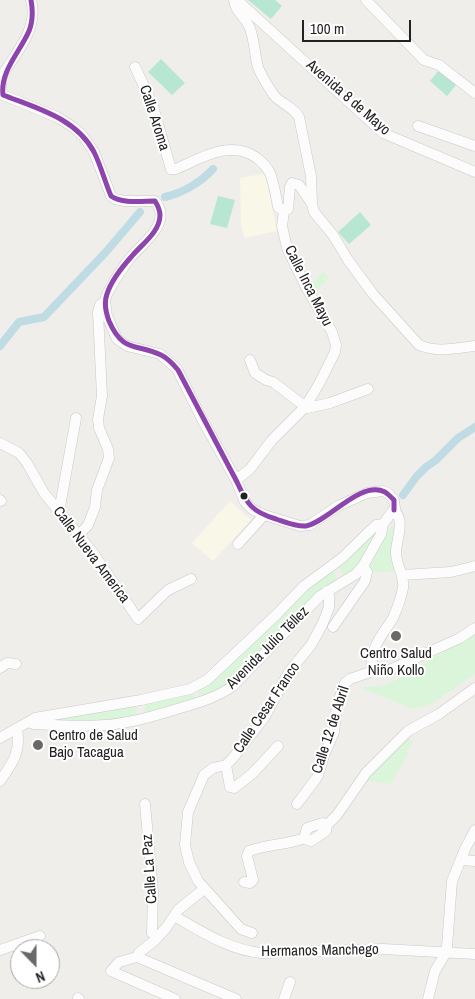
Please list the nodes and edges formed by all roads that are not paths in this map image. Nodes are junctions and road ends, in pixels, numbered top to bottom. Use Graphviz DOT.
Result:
graph roads {
  1 [pos="31,0"];
  2 [pos="235,0"];
  3 [pos="366,0"];
  4 [pos="135,67"];
  5 [pos="475,93"];
  6 [pos="418,126"];
  7 [pos="475,146"];
  8 [pos="475,172"];
  9 [pos="312,204"];
  10 [pos="284,211"];
  11 [pos="105,301"];
  12 [pos="475,346"];
  13 [pos="250,360"];
  14 [pos="368,389"];
  15 [pos="305,407"];
  16 [pos="76,418"];
  17 [pos="0,444"];
  18 [pos="236,480"];
  19 [pos="394,510"];
  20 [pos="59,512"];
  21 [pos="264,515"];
  22 [pos="383,524"];
  23 [pos="78,536"];
  24 [pos="238,544"];
  25 [pos="334,564"];
  26 [pos="363,566"];
  27 [pos="475,566"];
  28 [pos="402,575"];
  29 [pos="192,579"];
  30 [pos="341,582"];
  31 [pos="327,591"];
  32 [pos="333,627"];
  33 [pos="475,628"];
  34 [pos="16,664"];
  35 [pos="0,668"];
  36 [pos="376,670"];
  37 [pos="194,688"];
  38 [pos="475,688"];
  39 [pos="141,700"];
  40 [pos="199,703"];
  41 [pos="142,719"];
  42 [pos="28,722"];
  43 [pos="17,728"];
  44 [pos="0,738"];
  45 [pos="278,746"];
  46 [pos="226,765"];
  47 [pos="0,781"];
  48 [pos="146,804"];
  49 [pos="297,804"];
  50 [pos="475,830"];
  51 [pos="461,860"];
  52 [pos="475,861"];
  53 [pos="244,882"];
  54 [pos="204,890"];
  55 [pos="174,916"];
  56 [pos="252,933"];
  57 [pos="156,935"];
  58 [pos="40,936"];
  59 [pos="0,950"];
  60 [pos="446,954"];
  61 [pos="475,954"];
  62 [pos="137,957"];
  63 [pos="290,982"];
  64 [pos="176,999"];
  65 [pos="236,999"];
  66 [pos="284,999"];
  67 [pos="428,999"];
  1 -- 11 [label="street"];
  2 -- 8 [label="street, Avenida 8 de Mayo"];
  2 -- 9 [label="street"];
  3 -- 5 [label="street"];
  4 -- 10 [label="street, Calle Aroma"];
  6 -- 7 [label="street"];
  9 -- 10 [label="street, Calle Inca Mayu"];
  9 -- 12 [label="street"];
  10 -- 15 [label="street, Calle Inca Mayu"];
  11 -- 18 [label="street"];
  11 -- 23 [label="street"];
  13 -- 15 [label="street"];
  14 -- 15 [label="street"];
  15 -- 18 [label="street"];
  16 -- 20 [label="street"];
  17 -- 20 [label="street, Calle Nueva America"];
  18 -- 21 [label="street"];
  19 -- 21 [label="street"];
  19 -- 22 [label="street, Avenida Julio Téllez"];
  19 -- 28 [label="street"];
  20 -- 23 [label="street, Calle Nueva America"];
  21 -- 24 [label="street"];
  22 -- 25 [label="street, Avenida Julio Téllez"];
  22 -- 26 [label="street, Avenida Julio Téllez"];
  23 -- 29 [label="street, Calle Nueva America"];
  25 -- 30 [label="street"];
  25 -- 37 [label="street, Avenida Julio Téllez"];
  26 -- 30 [label="street, Avenida Julio Téllez"];
  26 -- 32 [label="street"];
  27 -- 28 [label="street"];
  28 -- 36 [label="street"];
  30 -- 31 [label="street, Avenida Julio Téllez"];
  31 -- 40 [label="street, Avenida Julio Téllez"];
  31 -- 46 [label="street, Calle Cesar Franco"];
  33 -- 36 [label="street"];
  34 -- 35 [label="street"];
  36 -- 49 [label="street, Calle 12 de Abril"];
  37 -- 39 [label="street, Avenida Julio Téllez"];
  37 -- 40 [label="street"];
  38 -- 53 [label="street"];
  39 -- 41 [label="street"];
  39 -- 42 [label="street, Avenida Julio Téllez"];
  40 -- 41 [label="street, Avenida Julio Téllez"];
  41 -- 42 [label="street, Avenida Julio Téllez"];
  42 -- 43 [label="street, Avenida Julio Téllez"];
  43 -- 44 [label="street, Avenida Julio Téllez"];
  43 -- 47 [label="street"];
  45 -- 46 [label="street"];
  46 -- 54 [label="street, Calle Cesar Franco"];
  48 -- 57 [label="street, Calle La Paz"];
  50 -- 51 [label="street"];
  51 -- 52 [label="street"];
  51 -- 60 [label="street"];
  54 -- 55 [label="street"];
  54 -- 56 [label="street, Calle Cesar Franco"];
  55 -- 57 [label="street"];
  55 -- 60 [label="street, Hermanos Manchego"];
  57 -- 62 [label="street"];
  58 -- 59 [label="street"];
  60 -- 61 [label="street, Hermanos Manchego"];
  60 -- 67 [label="street"];
  62 -- 64 [label="street"];
  62 -- 65 [label="street"];
  63 -- 66 [label="street"];
}
